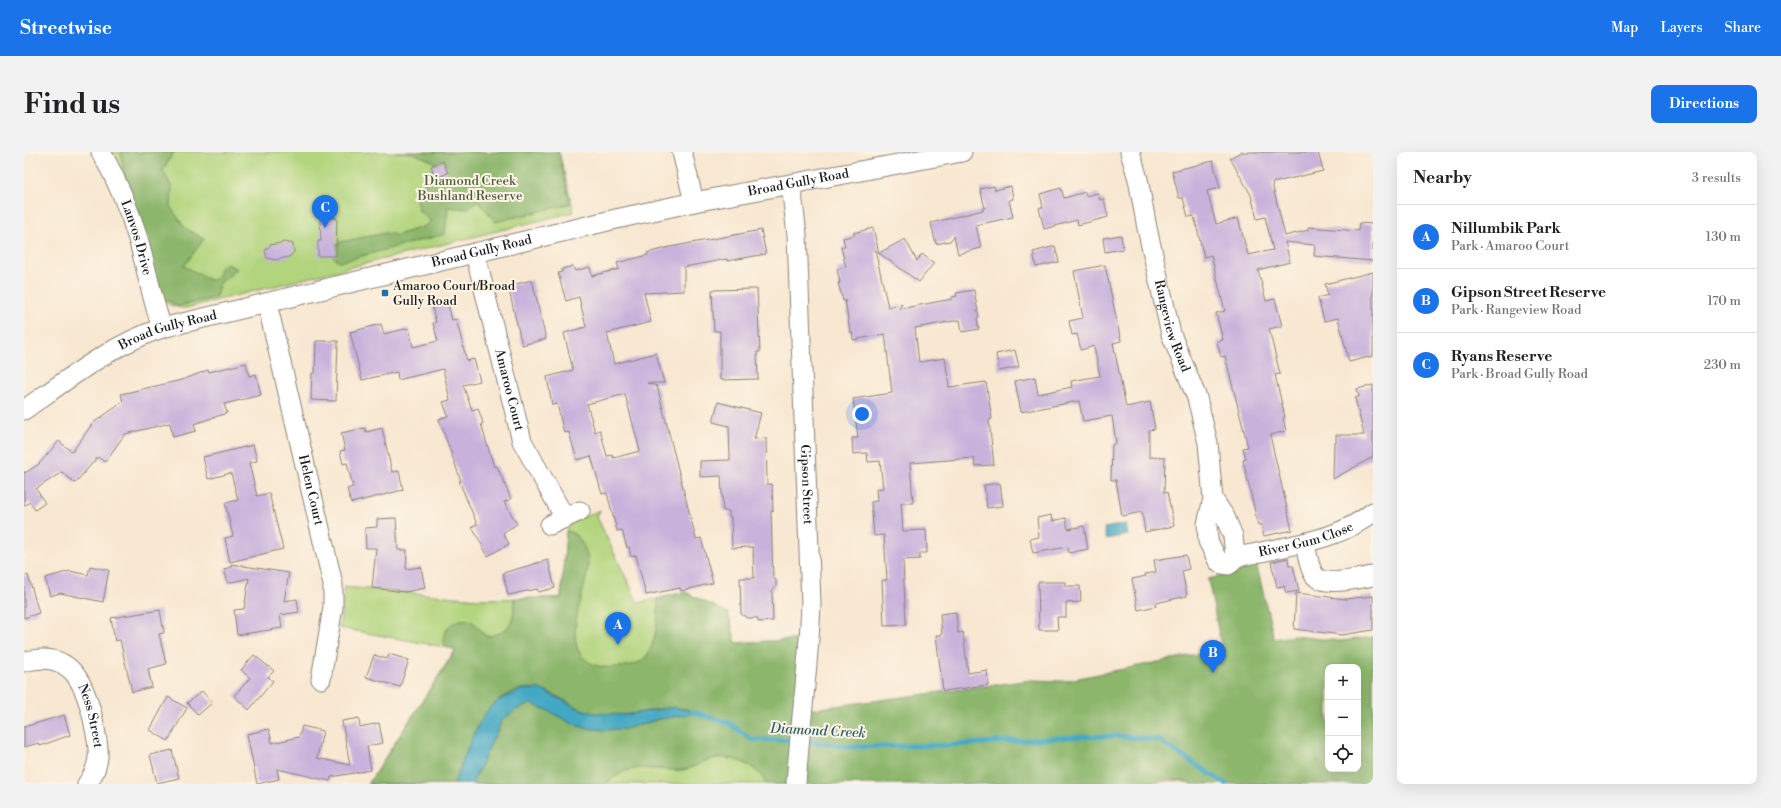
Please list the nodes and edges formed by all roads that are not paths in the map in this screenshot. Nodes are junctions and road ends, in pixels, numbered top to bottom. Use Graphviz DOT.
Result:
graph roads {
  1 [pos="101,152"];
  2 [pos="682,152"];
  3 [pos="962,152"];
  4 [pos="1130,152"];
  5 [pos="791,184"];
  6 [pos="694,202"];
  7 [pos="475,252"];
  8 [pos="267,303"];
  9 [pos="162,328"];
  10 [pos="24,410"];
  11 [pos="1213,499"];
  12 [pos="1373,512"];
  13 [pos="565,518"];
  14 [pos="1305,543"];
  15 [pos="1235,557"];
  16 [pos="1373,576"];
  17 [pos="24,662"];
  18 [pos="321,679"];
  19 [pos="796,777"];
  20 [pos="87,784"];
  1 -- 9 [label="street, Lanvos Drive"];
  2 -- 6 [label="street"];
  3 -- 5 [label="street, Broad Gully Road"];
  4 -- 11 [label="street, Rangeview Road"];
  5 -- 6 [label="street, Broad Gully Road"];
  5 -- 19 [label="street, Gipson Street"];
  6 -- 7 [label="street, Broad Gully Road"];
  7 -- 8 [label="street, Broad Gully Road"];
  7 -- 13 [label="street, Amaroo Court"];
  8 -- 9 [label="street, Broad Gully Road"];
  8 -- 18 [label="street, Helen Court"];
  9 -- 10 [label="street, Broad Gully Road"];
  11 -- 15 [label="street, Rangeview Road"];
  11 -- 15 [label="street, Rangeview Road"];
  12 -- 14 [label="street, River Gum Close"];
  14 -- 15 [label="street, River Gum Close"];
  14 -- 16 [label="street"];
  17 -- 20 [label="street, Ness Street"];
}
